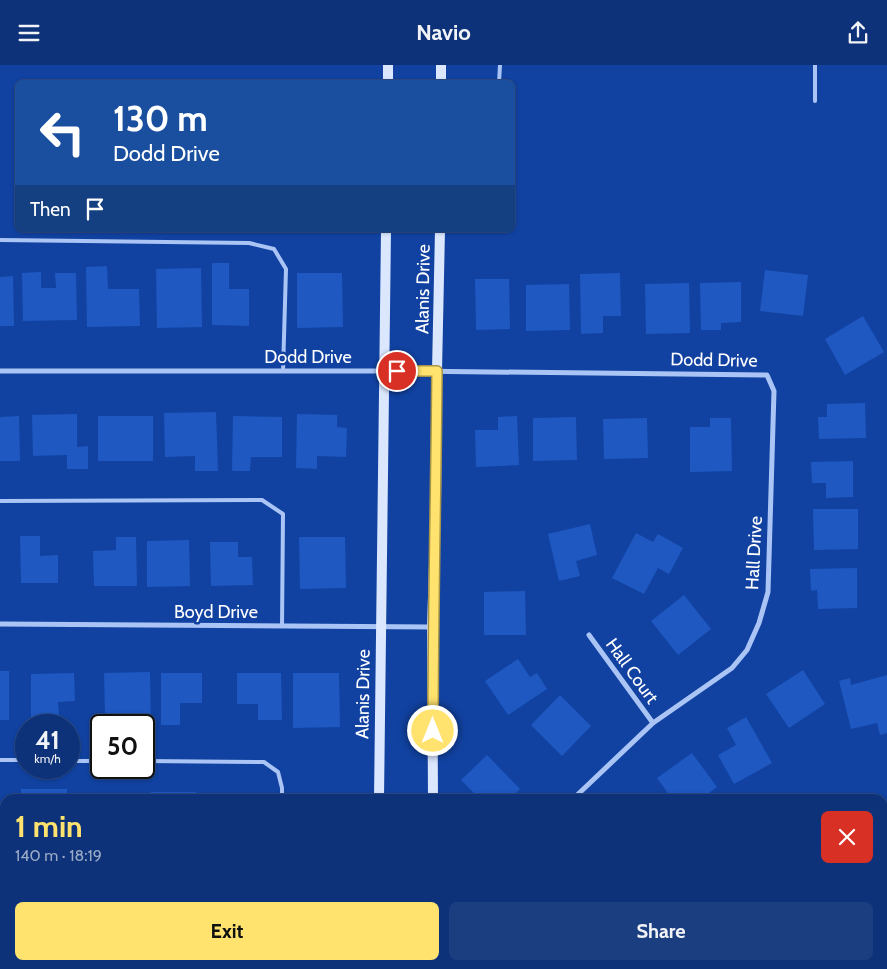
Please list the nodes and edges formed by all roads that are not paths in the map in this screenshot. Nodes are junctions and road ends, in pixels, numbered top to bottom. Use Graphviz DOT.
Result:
graph roads {
  1 [pos="388,65"];
  2 [pos="441,65"];
  3 [pos="500,65"];
  4 [pos="815,65"];
  5 [pos="388,80"];
  6 [pos="441,80"];
  7 [pos="499,80"];
  8 [pos="815,101"];
  9 [pos="386,232"];
  10 [pos="440,232"];
  11 [pos="0,240"];
  12 [pos="0,371"];
  13 [pos="283,371"];
  14 [pos="386,371"];
  15 [pos="437,371"];
  16 [pos="767,375"];
  17 [pos="0,501"];
  18 [pos="0,624"];
  19 [pos="282,626"];
  20 [pos="381,627"];
  21 [pos="432,627"];
  22 [pos="589,635"];
  23 [pos="653,723"];
  24 [pos="0,760"];
  25 [pos="15,760"];
  26 [pos="155,761"];
  27 [pos="282,794"];
  28 [pos="380,794"];
  29 [pos="433,794"];
  30 [pos="578,794"];
  1 -- 5 [label="main road"];
  2 -- 6 [label="main road"];
  3 -- 7 [label="lane"];
  4 -- 8 [label="lane"];
  9 -- 14 [label="main road, Alanis Drive"];
  10 -- 15 [label="main road, Alanis Drive"];
  11 -- 13 [label="lane"];
  12 -- 13 [label="street, Dodd Drive"];
  13 -- 14 [label="street, Dodd Drive"];
  14 -- 15 [label="street, Dodd Drive"];
  14 -- 20 [label="main road, Alanis Drive"];
  15 -- 16 [label="street, Dodd Drive"];
  15 -- 21 [label="main road, Alanis Drive"];
  16 -- 23 [label="street, Hall Drive"];
  17 -- 19 [label="lane"];
  18 -- 19 [label="street, Boyd Drive"];
  19 -- 20 [label="street, Boyd Drive"];
  20 -- 21 [label="street, Boyd Drive"];
  20 -- 28 [label="main road, Alanis Drive"];
  21 -- 29 [label="main road, Alanis Drive"];
  22 -- 23 [label="street, Hall Court"];
  23 -- 30 [label="street, Hall Drive"];
  24 -- 25 [label="lane"];
  26 -- 27 [label="lane"];
}
